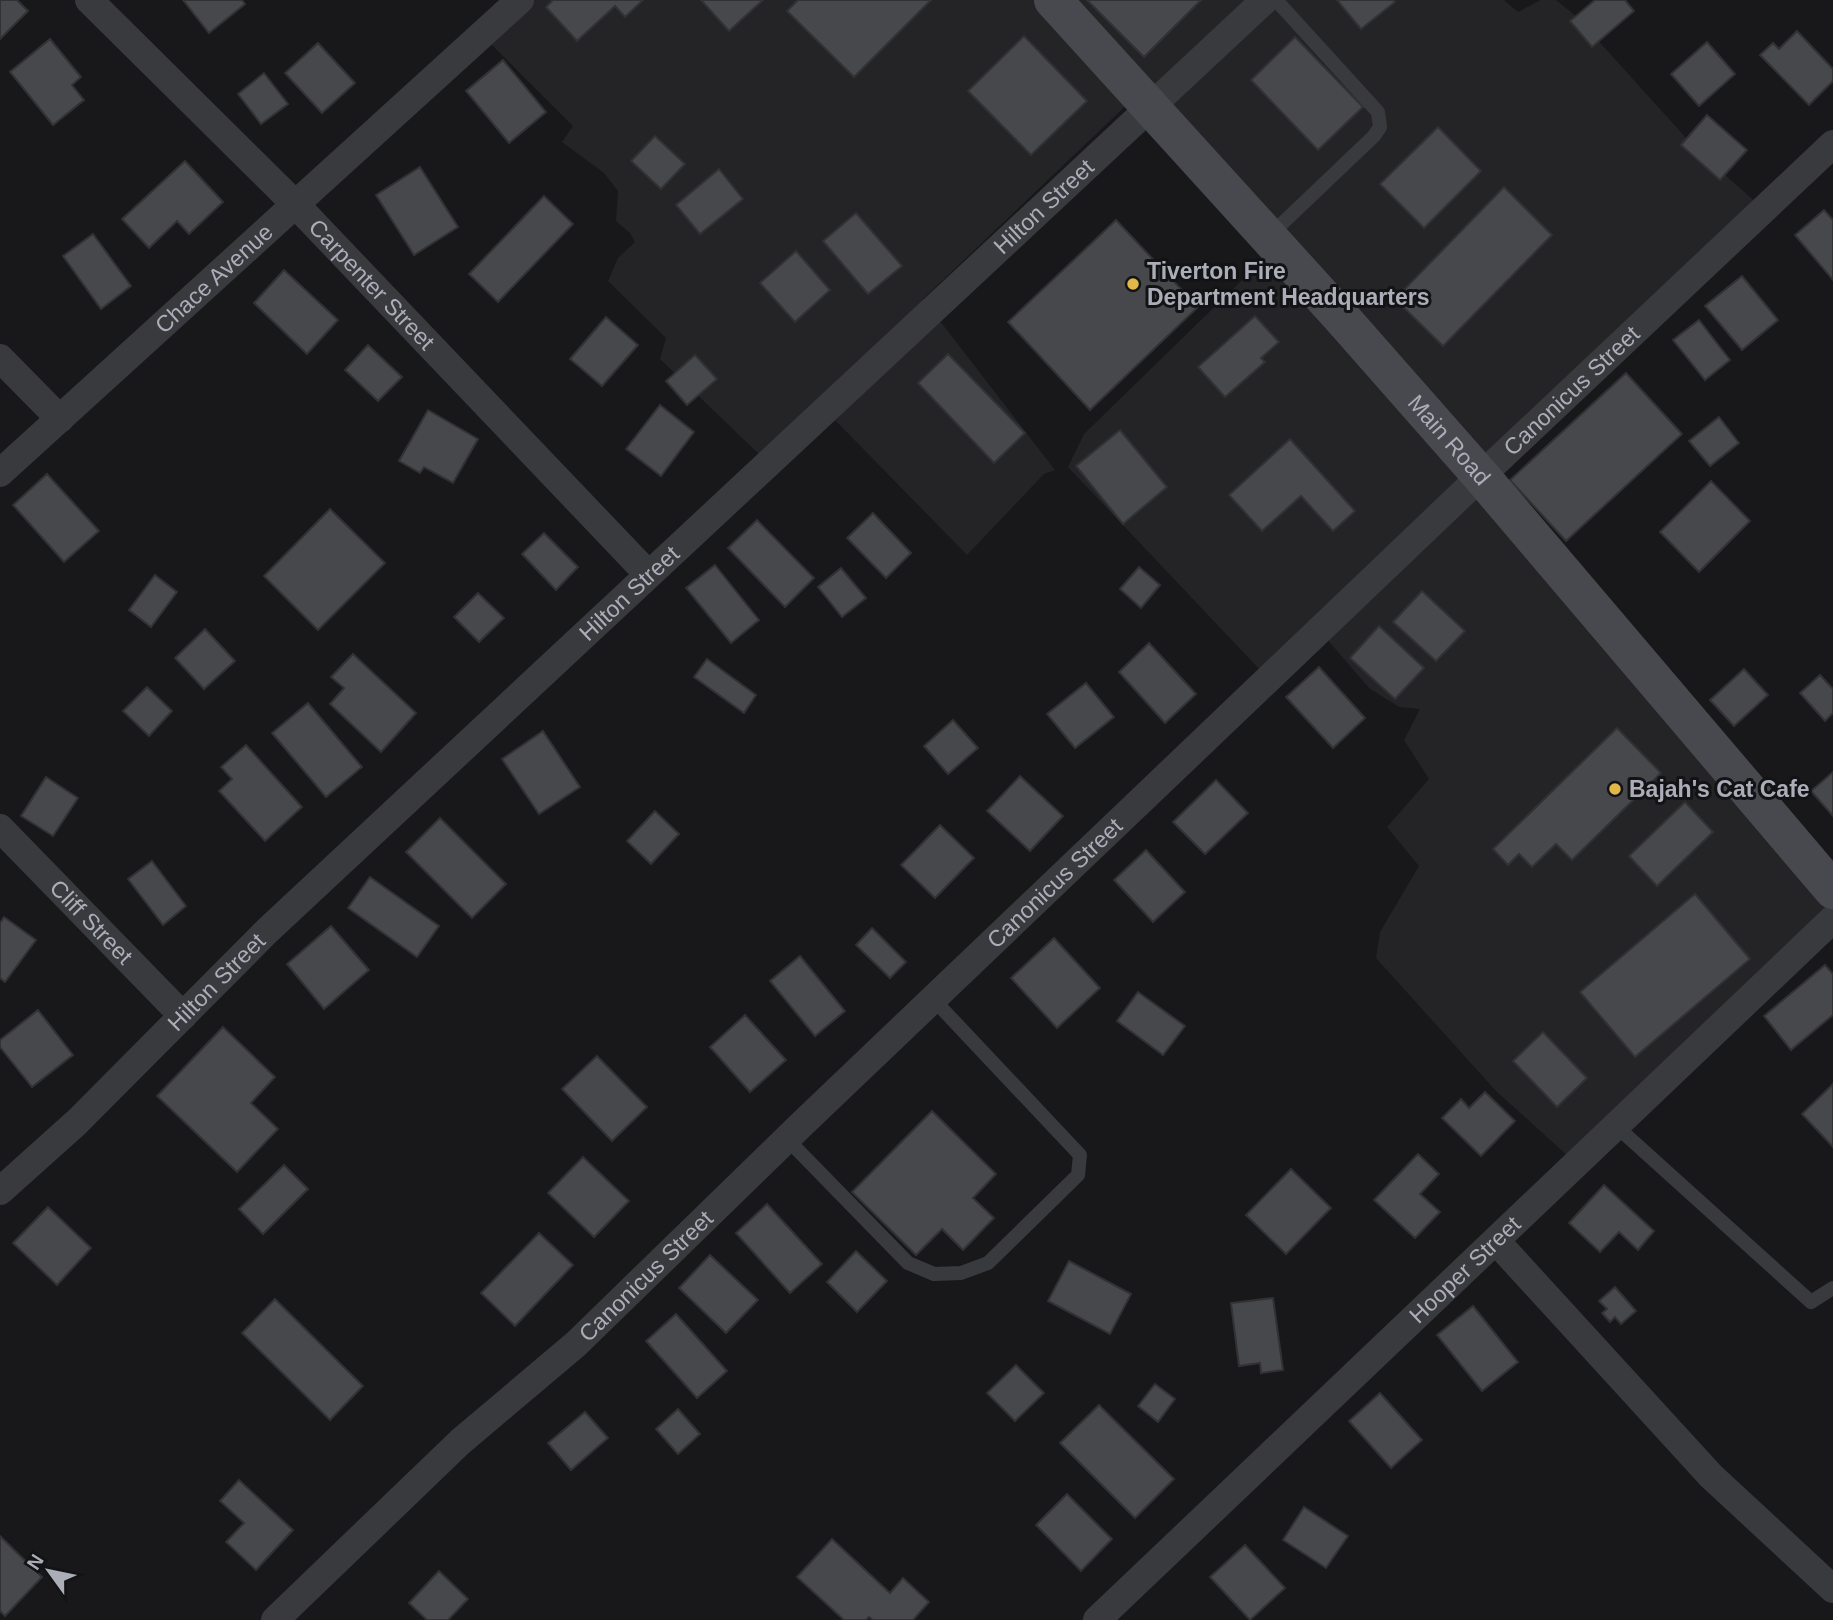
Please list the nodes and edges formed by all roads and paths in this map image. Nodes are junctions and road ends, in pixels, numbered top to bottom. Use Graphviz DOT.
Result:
graph roads {
  1 [pos="89,0"];
  2 [pos="520,0"];
  3 [pos="1053,0"];
  4 [pos="1265,0"];
  5 [pos="1276,0"];
  6 [pos="1152,107"];
  7 [pos="1833,144"];
  8 [pos="296,206"];
  9 [pos="1268,237"];
  10 [pos="0,358"];
  11 [pos="60,419"];
  12 [pos="0,473"];
  13 [pos="1481,476"];
  14 [pos="648,574"];
  15 [pos="0,828"];
  16 [pos="1833,890"];
  17 [pos="1833,919"];
  18 [pos="933,999"];
  19 [pos="183,1016"];
  20 [pos="1616,1126"];
  21 [pos="788,1139"];
  22 [pos="0,1191"];
  23 [pos="1496,1241"];
  24 [pos="1833,1287"];
  25 [pos="1833,1589"];
  26 [pos="275,1620"];
  27 [pos="1097,1620"];
  1 -- 8 [label="street, Carpenter Street"];
  2 -- 8 [label="street, Chace Avenue"];
  3 -- 6 [label="main road, Main Road"];
  4 -- 6 [label="street, Hilton Street"];
  5 -- 9 [label="lane"];
  6 -- 9 [label="main road, Main Road"];
  6 -- 14 [label="street, Hilton Street"];
  7 -- 13 [label="street, Canonicus Street"];
  8 -- 11 [label="street, Chace Avenue"];
  8 -- 14 [label="street, Carpenter Street"];
  9 -- 13 [label="main road, Main Road"];
  10 -- 11 [label="street"];
  11 -- 12 [label="street, Chace Avenue"];
  13 -- 16 [label="main road, Main Road"];
  13 -- 18 [label="street, Canonicus Street"];
  14 -- 19 [label="street, Hilton Street"];
  15 -- 19 [label="street, Cliff Street"];
  17 -- 20 [label="street, Hooper Street"];
  18 -- 21 [label="street, Canonicus Street"];
  18 -- 21 [label="lane"];
  19 -- 22 [label="street, Hilton Street"];
  20 -- 23 [label="street, Hooper Street"];
  20 -- 24 [label="lane"];
  21 -- 26 [label="street, Canonicus Street"];
  23 -- 25 [label="street"];
  23 -- 27 [label="street, Hooper Street"];
}
